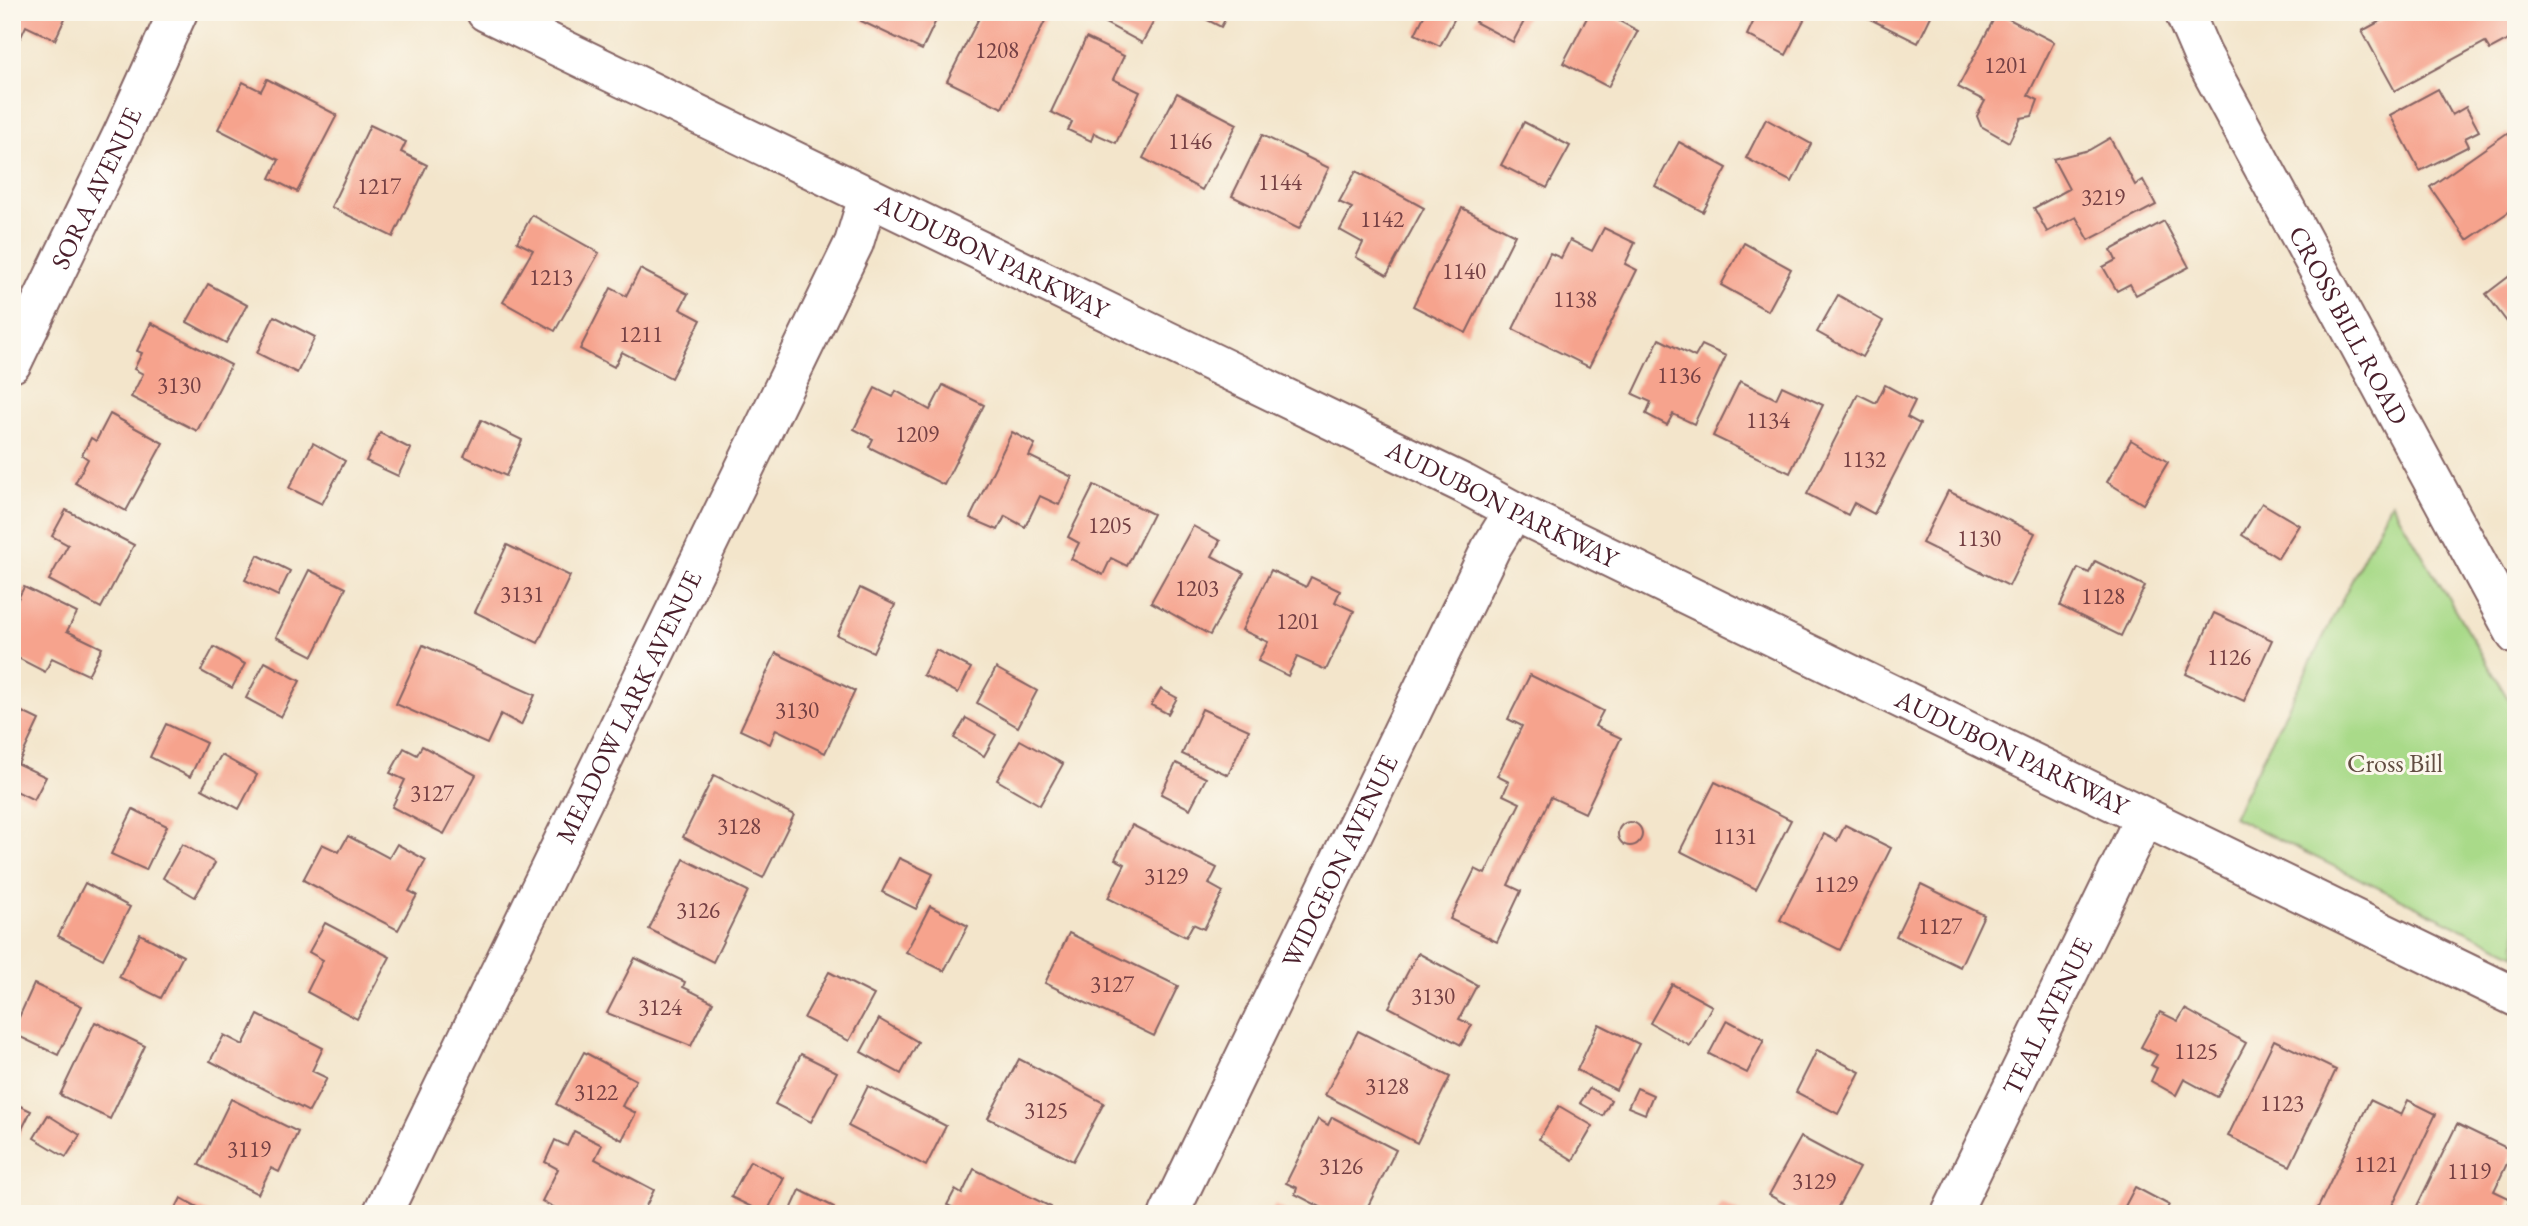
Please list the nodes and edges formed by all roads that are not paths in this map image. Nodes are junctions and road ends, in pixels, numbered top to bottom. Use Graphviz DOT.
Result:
graph roads {
  1 [pos="178,12"];
  2 [pos="486,12"];
  3 [pos="2184,12"];
  4 [pos="868,197"];
  5 [pos="12,363"];
  6 [pos="1514,511"];
  7 [pos="2516,635"];
  8 [pos="2144,818"];
  9 [pos="2516,997"];
  10 [pos="382,1214"];
  11 [pos="1168,1214"];
  12 [pos="1951,1214"];
  1 -- 5 [label="street, SORA AVENUE"];
  2 -- 4 [label="street, AUDUBON PARKWAY"];
  3 -- 7 [label="street, CROSS BILL ROAD"];
  4 -- 6 [label="street, AUDUBON PARKWAY"];
  4 -- 10 [label="street, MEADOW LARK AVENUE"];
  6 -- 8 [label="street, AUDUBON PARKWAY"];
  6 -- 11 [label="street, WIDGEON AVENUE"];
  8 -- 9 [label="street, AUDUBON PARKWAY"];
  8 -- 12 [label="street, TEAL AVENUE"];
}
